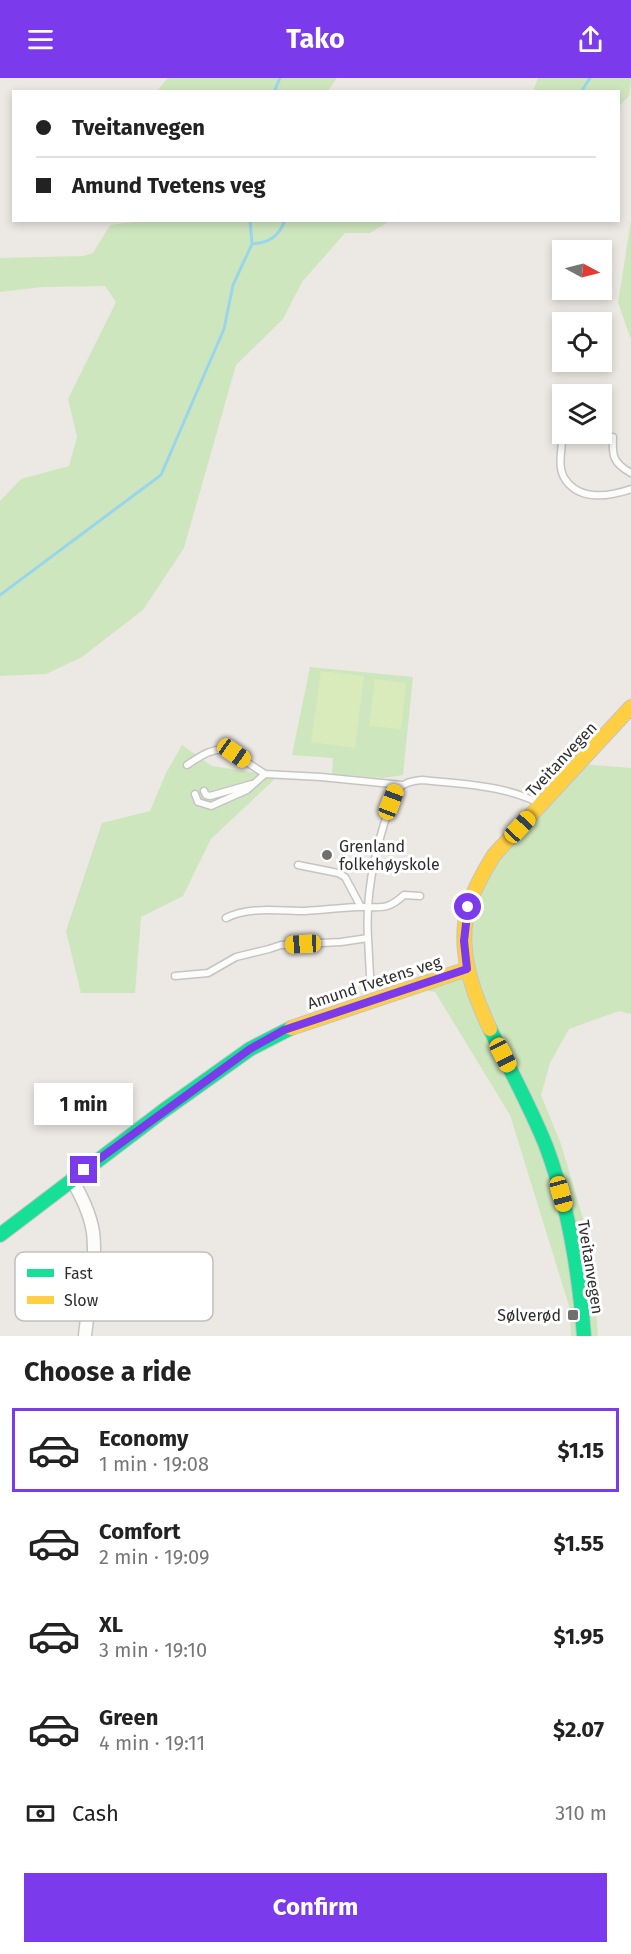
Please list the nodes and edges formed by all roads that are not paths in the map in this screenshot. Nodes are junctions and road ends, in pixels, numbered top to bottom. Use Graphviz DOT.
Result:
graph roads {
  1 [pos="614,436"];
  2 [pos="562,444"];
  3 [pos="631,473"];
  4 [pos="631,489"];
  5 [pos="631,707"];
  6 [pos="187,765"];
  7 [pos="265,774"];
  8 [pos="253,784"];
  9 [pos="402,785"];
  10 [pos="204,791"];
  11 [pos="195,794"];
  12 [pos="541,804"];
  13 [pos="298,865"];
  14 [pos="420,896"];
  15 [pos="365,907"];
  16 [pos="226,918"];
  17 [pos="368,938"];
  18 [pos="467,969"];
  19 [pos="176,976"];
  20 [pos="370,976"];
  21 [pos="72,1179"];
  22 [pos="0,1235"];
  23 [pos="93,1252"];
  24 [pos="87,1321"];
  25 [pos="85,1336"];
  26 [pos="584,1336"];
  1 -- 3 [label="lane"];
  2 -- 4 [label="lane"];
  5 -- 12 [label="main road, Tveitanvegen"];
  6 -- 7 [label="lane"];
  7 -- 8 [label="lane"];
  7 -- 9 [label="lane"];
  8 -- 10 [label="lane"];
  8 -- 11 [label="lane"];
  9 -- 12 [label="lane"];
  9 -- 15 [label="lane"];
  12 -- 18 [label="main road, Tveitanvegen"];
  13 -- 15 [label="lane"];
  14 -- 15 [label="lane"];
  15 -- 16 [label="lane"];
  15 -- 17 [label="lane"];
  17 -- 19 [label="lane"];
  17 -- 20 [label="lane"];
  18 -- 21 [label="main road, Amund Tvetens veg"];
  18 -- 26 [label="main road, Tveitanvegen"];
  21 -- 22 [label="main road, Amund Tvetens veg"];
  21 -- 23 [label="street"];
  24 -- 25 [label="street"];
}
